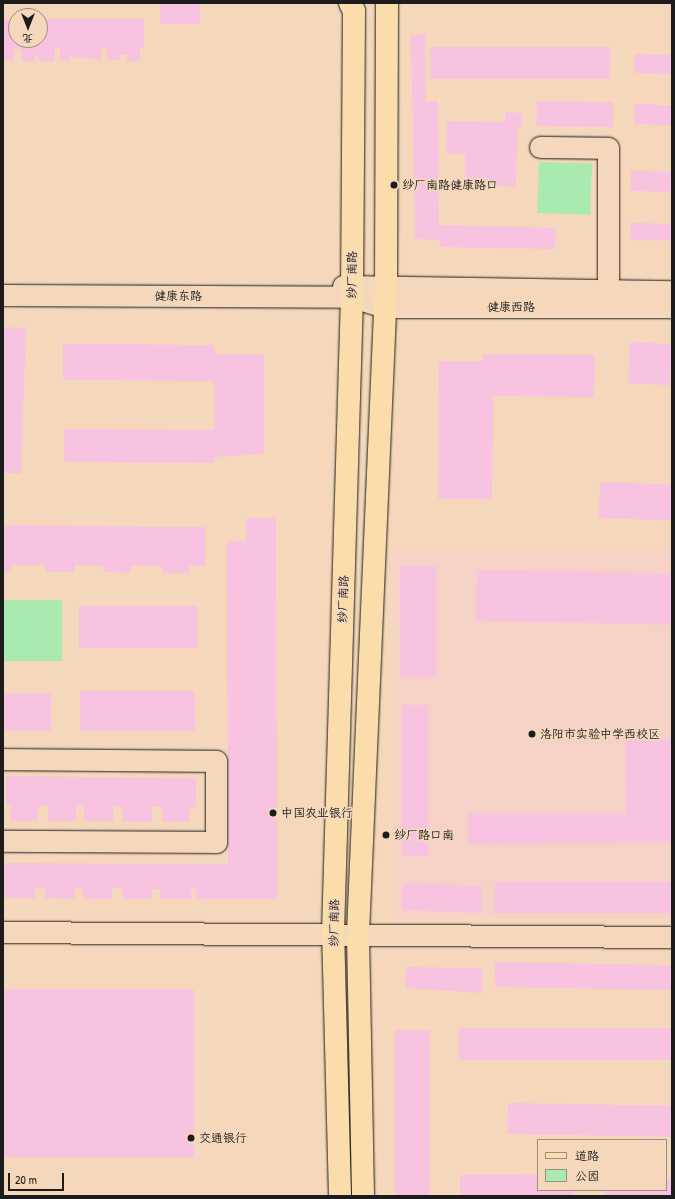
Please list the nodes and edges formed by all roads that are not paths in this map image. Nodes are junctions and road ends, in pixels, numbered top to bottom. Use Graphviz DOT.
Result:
graph roads {
  1 [pos="350,3"];
  2 [pos="387,3"];
  3 [pos="540,146"];
  4 [pos="3,288"];
  5 [pos="352,291"];
  6 [pos="672,291"];
  7 [pos="3,294"];
  8 [pos="385,298"];
  9 [pos="608,298"];
  10 [pos="672,307"];
  11 [pos="3,759"];
  12 [pos="3,841"];
  13 [pos="3,932"];
  14 [pos="333,933"];
  15 [pos="358,933"];
  16 [pos="672,937"];
  17 [pos="340,1196"];
  18 [pos="363,1196"];
  1 -- 5 [label="main road, 纱厂南路"];
  2 -- 8 [label="main road, 纱厂南路"];
  3 -- 9 [label="street"];
  4 -- 5 [label="street, 健康东路"];
  5 -- 7 [label="street, 健康东路"];
  5 -- 8 [label="street, 健康西路"];
  5 -- 14 [label="main road, 纱厂南路"];
  6 -- 9 [label="street, 健康西路"];
  8 -- 9 [label="street, 健康西路"];
  8 -- 15 [label="main road, 纱厂南路"];
  9 -- 10 [label="street, 健康西路"];
  11 -- 12 [label="street"];
  13 -- 14 [label="street"];
  14 -- 15 [label="street"];
  14 -- 17 [label="main road, 纱厂南路"];
  15 -- 16 [label="street"];
  15 -- 18 [label="main road, 纱厂南路"];
}
